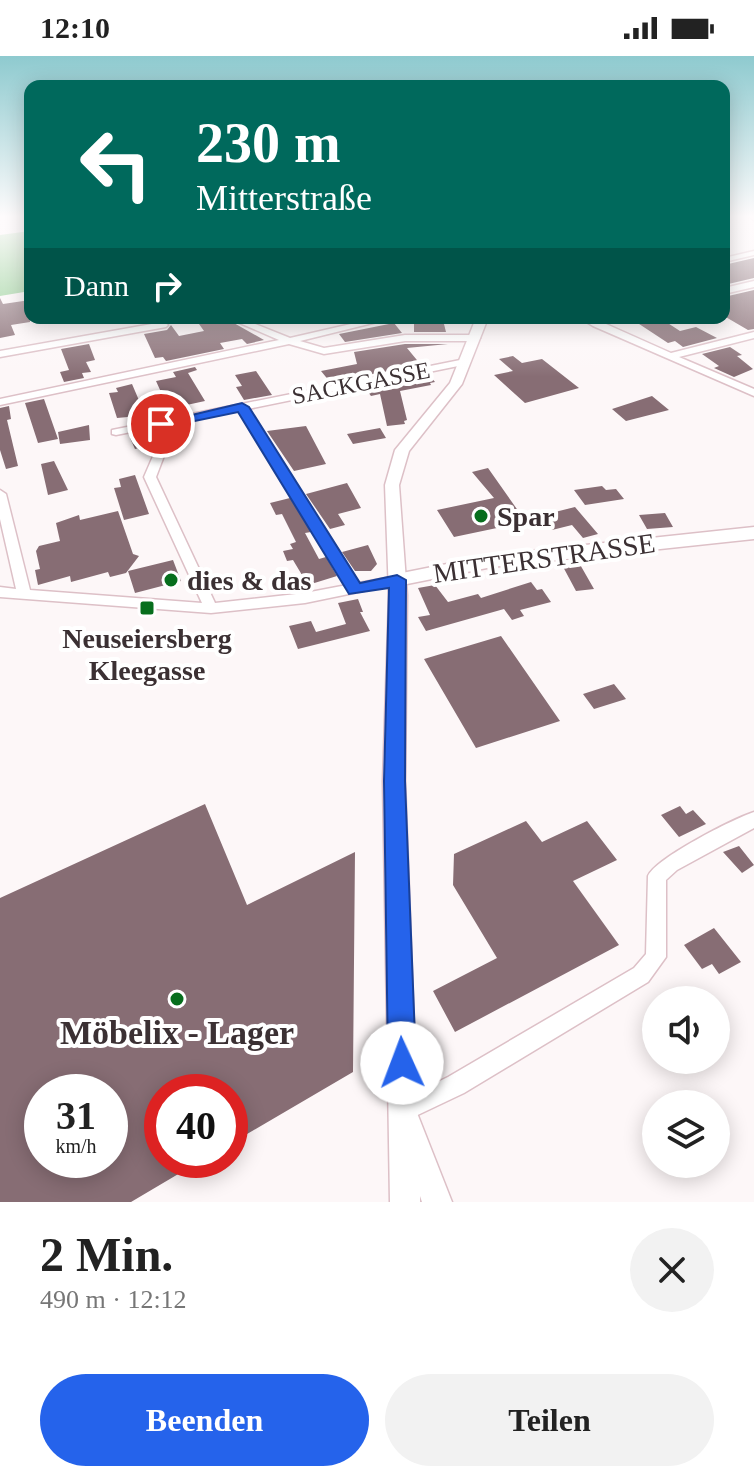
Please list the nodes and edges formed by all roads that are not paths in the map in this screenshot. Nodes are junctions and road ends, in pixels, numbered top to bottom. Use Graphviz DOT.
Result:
graph roads {
  1 [pos="754,284"];
  2 [pos="730,290"];
  3 [pos="247,324"];
  4 [pos="364,324"];
  5 [pos="480,324"];
  6 [pos="596,324"];
  7 [pos="163,325"];
  8 [pos="754,335"];
  9 [pos="475,338"];
  10 [pos="289,341"];
  11 [pos="0,354"];
  12 [pos="670,356"];
  13 [pos="465,362"];
  14 [pos="752,379"];
  15 [pos="735,384"];
  16 [pos="754,393"];
  17 [pos="0,402"];
  18 [pos="242,407"];
  19 [pos="161,424"];
  20 [pos="116,432"];
  21 [pos="0,494"];
  22 [pos="754,533"];
  23 [pos="397,580"];
  24 [pos="356,589"];
  25 [pos="0,592"];
  26 [pos="24,594"];
  27 [pos="211,608"];
  28 [pos="754,819"];
  29 [pos="405,1110"];
  30 [pos="405,1202"];
  31 [pos="437,1202"];
  1 -- 2 [label="street"];
  3 -- 10 [label="street"];
  4 -- 10 [label="street"];
  5 -- 9 [label="street"];
  6 -- 12 [label="street"];
  7 -- 11 [label="street"];
  8 -- 12 [label="street"];
  9 -- 10 [label="street"];
  9 -- 13 [label="street"];
  10 -- 17 [label="street"];
  12 -- 15 [label="street"];
  13 -- 18 [label="street, SACKGASSE"];
  13 -- 23 [label="street"];
  14 -- 15 [label="street"];
  15 -- 16 [label="street"];
  18 -- 19 [label="street, SACKGASSE"];
  18 -- 24 [label="street"];
  19 -- 20 [label="street, SACKGASSE"];
  19 -- 27 [label="street"];
  21 -- 26 [label="street"];
  22 -- 23 [label="main road, MITTERSTRASSE"];
  23 -- 24 [label="street, MITTERSTRASSE"];
  23 -- 29 [label="street"];
  24 -- 27 [label="street, MITTERSTRASSE"];
  25 -- 26 [label="street, MITTERSTRASSE"];
  26 -- 27 [label="street, MITTERSTRASSE"];
  28 -- 29 [label="street"];
  29 -- 30 [label="street"];
  29 -- 31 [label="street"];
}
